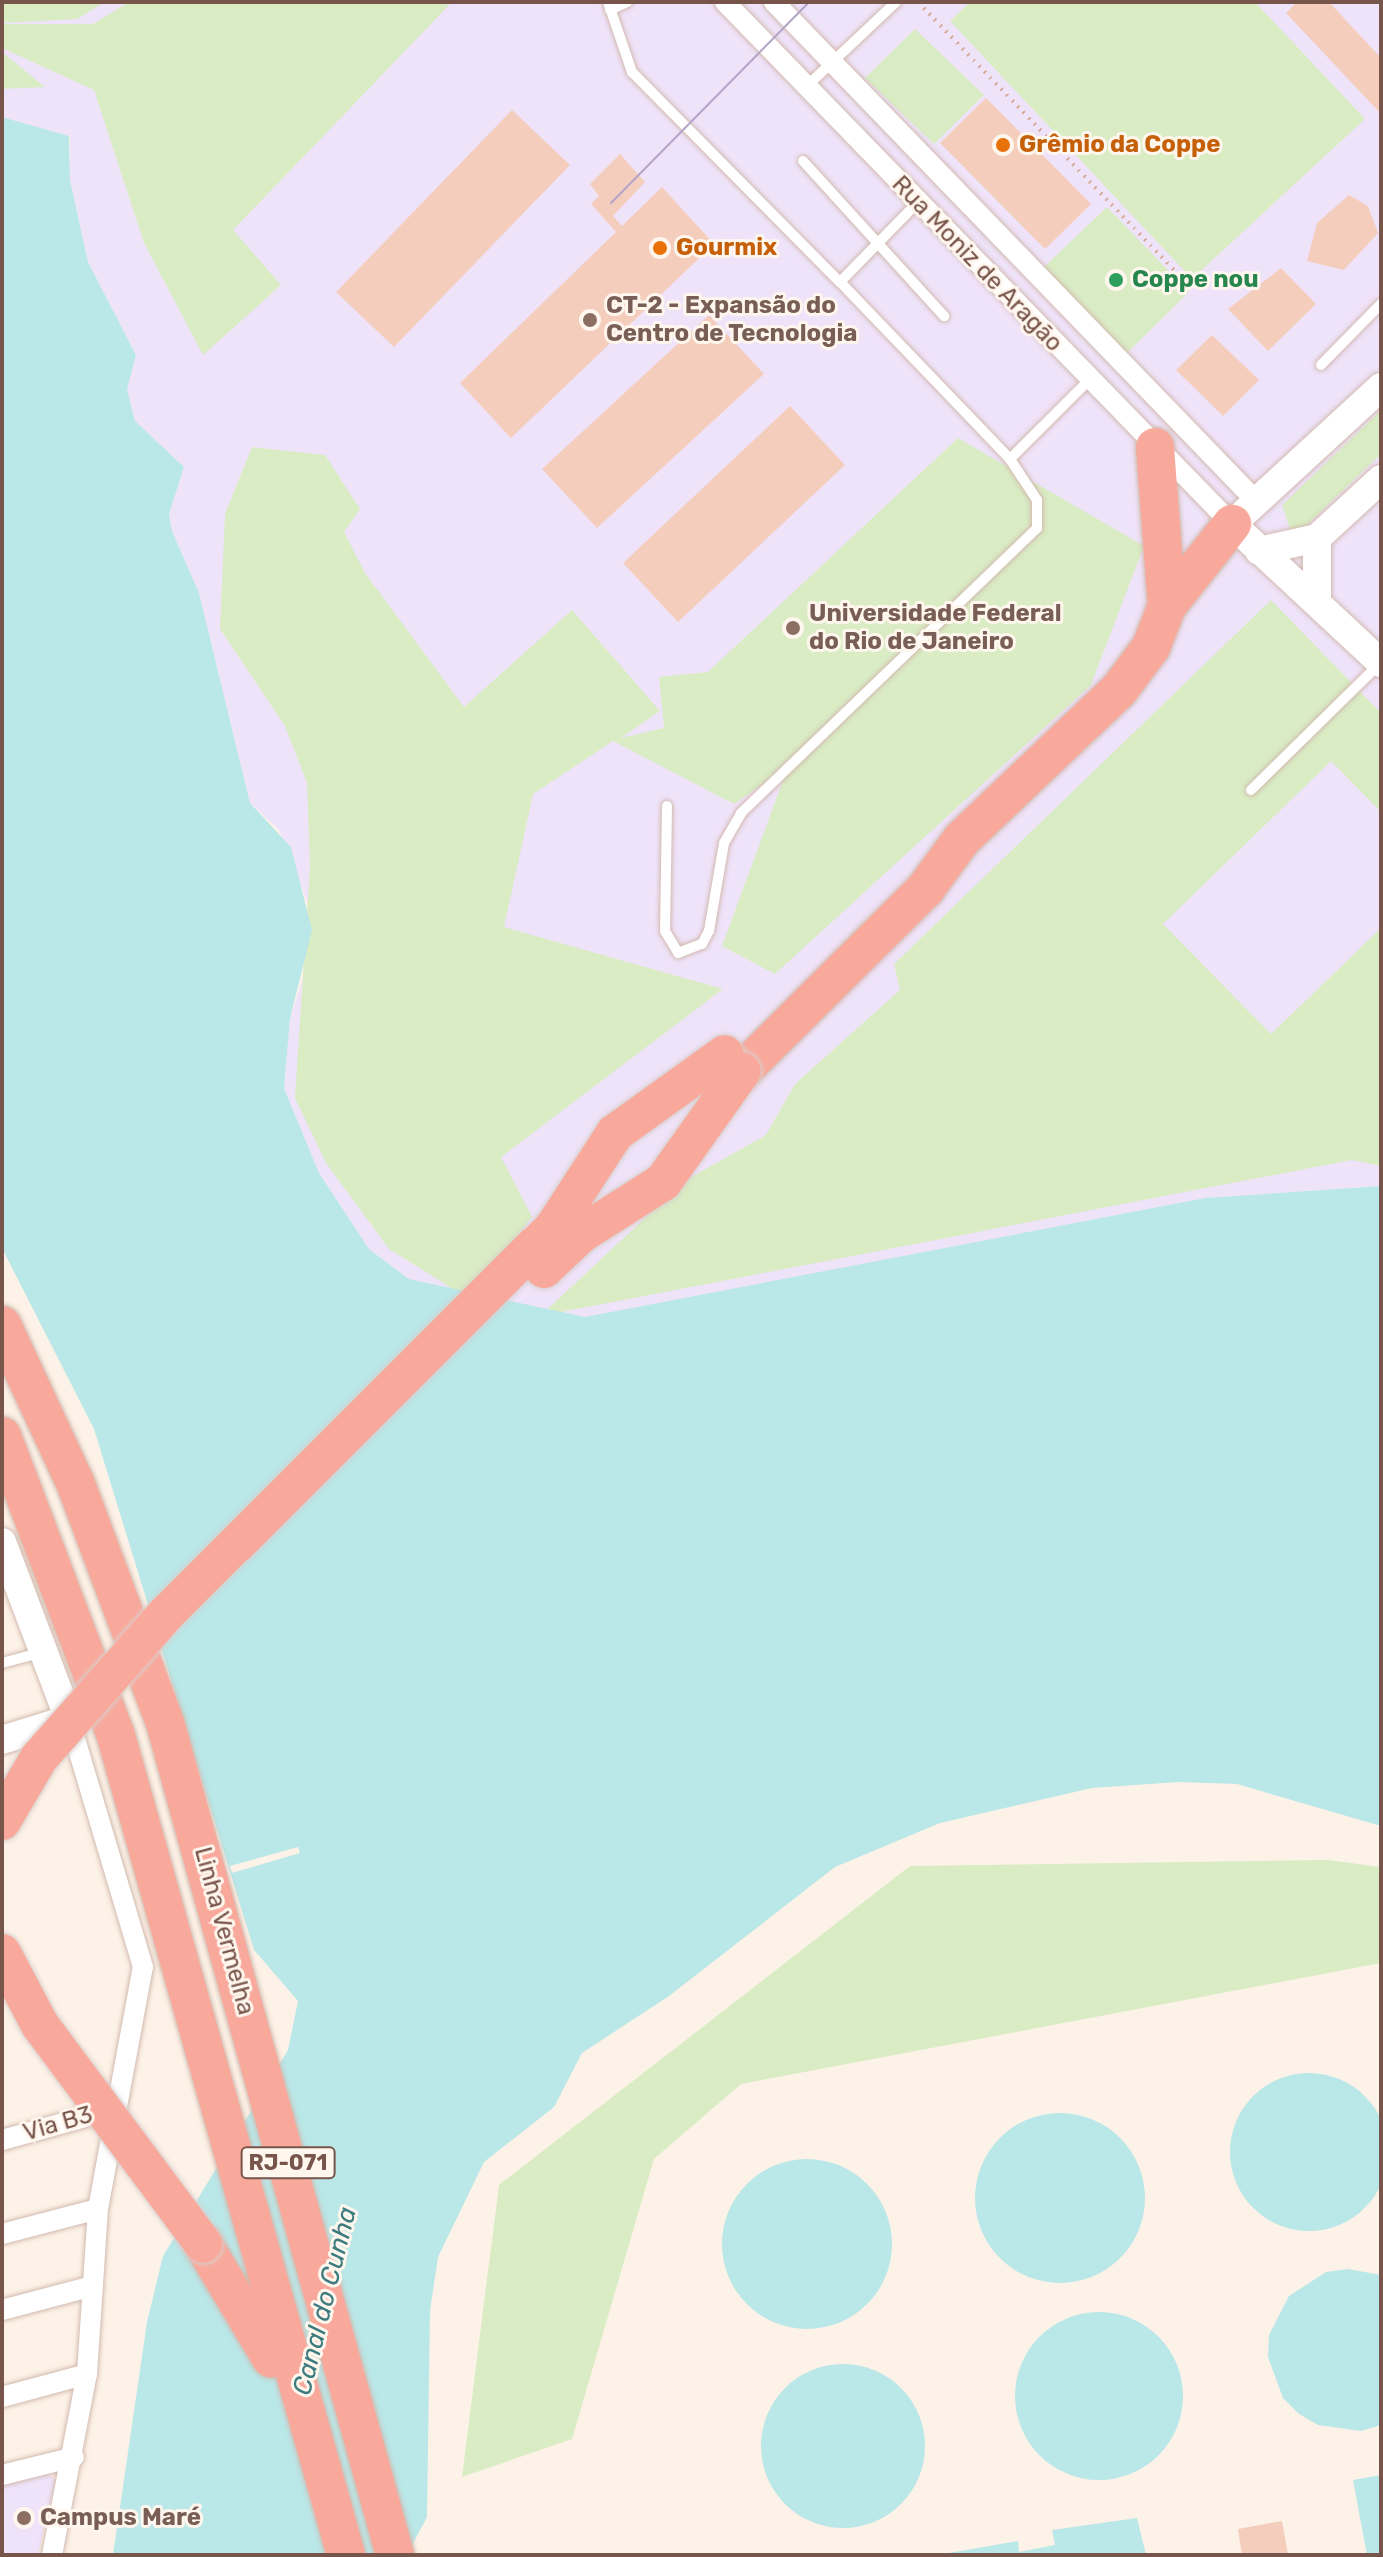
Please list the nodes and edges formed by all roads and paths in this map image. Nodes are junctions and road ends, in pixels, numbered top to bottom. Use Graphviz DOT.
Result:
graph roads {
  1 [pos="627,2"];
  2 [pos="725,2"];
  3 [pos="774,2"];
  4 [pos="896,2"];
  5 [pos="918,2"];
  6 [pos="609,6"];
  7 [pos="831,64"];
  8 [pos="807,86"];
  9 [pos="803,161"];
  10 [pos="918,202"];
  11 [pos="878,241"];
  12 [pos="1185,281"];
  13 [pos="840,282"];
  14 [pos="1381,304"];
  15 [pos="944,316"];
  16 [pos="1321,365"];
  17 [pos="1088,381"];
  18 [pos="1381,387"];
  19 [pos="1155,447"];
  20 [pos="1010,459"];
  21 [pos="1381,479"];
  22 [pos="1244,512"];
  23 [pos="1317,538"];
  24 [pos="1259,551"];
  25 [pos="1317,601"];
  26 [pos="1167,606"];
  27 [pos="1381,662"];
  28 [pos="1251,790"];
  29 [pos="667,806"];
  30 [pos="816,980"];
  31 [pos="2,1325"];
  32 [pos="2,1436"];
  33 [pos="2,1542"];
  34 [pos="46,1652"];
  35 [pos="2,1663"];
  36 [pos="111,1684"];
  37 [pos="69,1719"];
  38 [pos="2,1740"];
  39 [pos="2,1821"];
  40 [pos="2,1953"];
  41 [pos="115,2108"];
  42 [pos="2,2140"];
  43 [pos="98,2209"];
  44 [pos="2,2234"];
  45 [pos="93,2286"];
  46 [pos="2,2310"];
  47 [pos="87,2374"];
  48 [pos="2,2397"];
  49 [pos="74,2457"];
  50 [pos="320,2468"];
  51 [pos="2,2475"];
  52 [pos="52,2555"];
  53 [pos="346,2555"];
  54 [pos="395,2555"];
  1 -- 6 [label="lane"];
  2 -- 8 [label="street, Rua Moniz de Aragão"];
  3 -- 7 [label="street, Rua Moniz de Aragão"];
  4 -- 7 [label="lane"];
  5 -- 12 [label="path"];
  6 -- 13 [label="lane"];
  7 -- 8 [label="lane"];
  7 -- 22 [label="street, Rua Moniz de Aragão"];
  8 -- 10 [label="street, Rua Moniz de Aragão"];
  9 -- 11 [label="lane"];
  10 -- 11 [label="lane"];
  10 -- 17 [label="street, Rua Moniz de Aragão"];
  11 -- 13 [label="lane"];
  11 -- 15 [label="lane"];
  13 -- 20 [label="lane"];
  14 -- 16 [label="lane"];
  17 -- 19 [label="street, Rua Moniz de Aragão"];
  17 -- 20 [label="lane"];
  18 -- 22 [label="street"];
  19 -- 22 [label="street, Rua Moniz de Aragão"];
  19 -- 26 [label="highway"];
  20 -- 29 [label="lane"];
  21 -- 23 [label="street"];
  22 -- 24 [label="street"];
  22 -- 26 [label="highway"];
  23 -- 24 [label="street"];
  23 -- 25 [label="street"];
  24 -- 25 [label="street"];
  25 -- 27 [label="street"];
  26 -- 30 [label="highway"];
  27 -- 28 [label="lane"];
  30 -- 36 [label="highway, bridge"];
  30 -- 36 [label="highway, bridge"];
  31 -- 54 [label="highway, Linha Vermelha / RJ-071"];
  32 -- 50 [label="highway, RJ-071"];
  33 -- 34 [label="street"];
  34 -- 35 [label="lane"];
  34 -- 37 [label="street"];
  36 -- 39 [label="highway, bridge"];
  37 -- 38 [label="street"];
  37 -- 41 [label="street"];
  40 -- 50 [label="highway, bridge"];
  41 -- 42 [label="street, Via B3"];
  41 -- 43 [label="street"];
  43 -- 44 [label="street"];
  43 -- 45 [label="street"];
  45 -- 46 [label="street"];
  45 -- 47 [label="street"];
  47 -- 48 [label="street"];
  47 -- 49 [label="street"];
  49 -- 51 [label="street"];
  49 -- 52 [label="street"];
  50 -- 53 [label="highway, RJ-071"];
}
